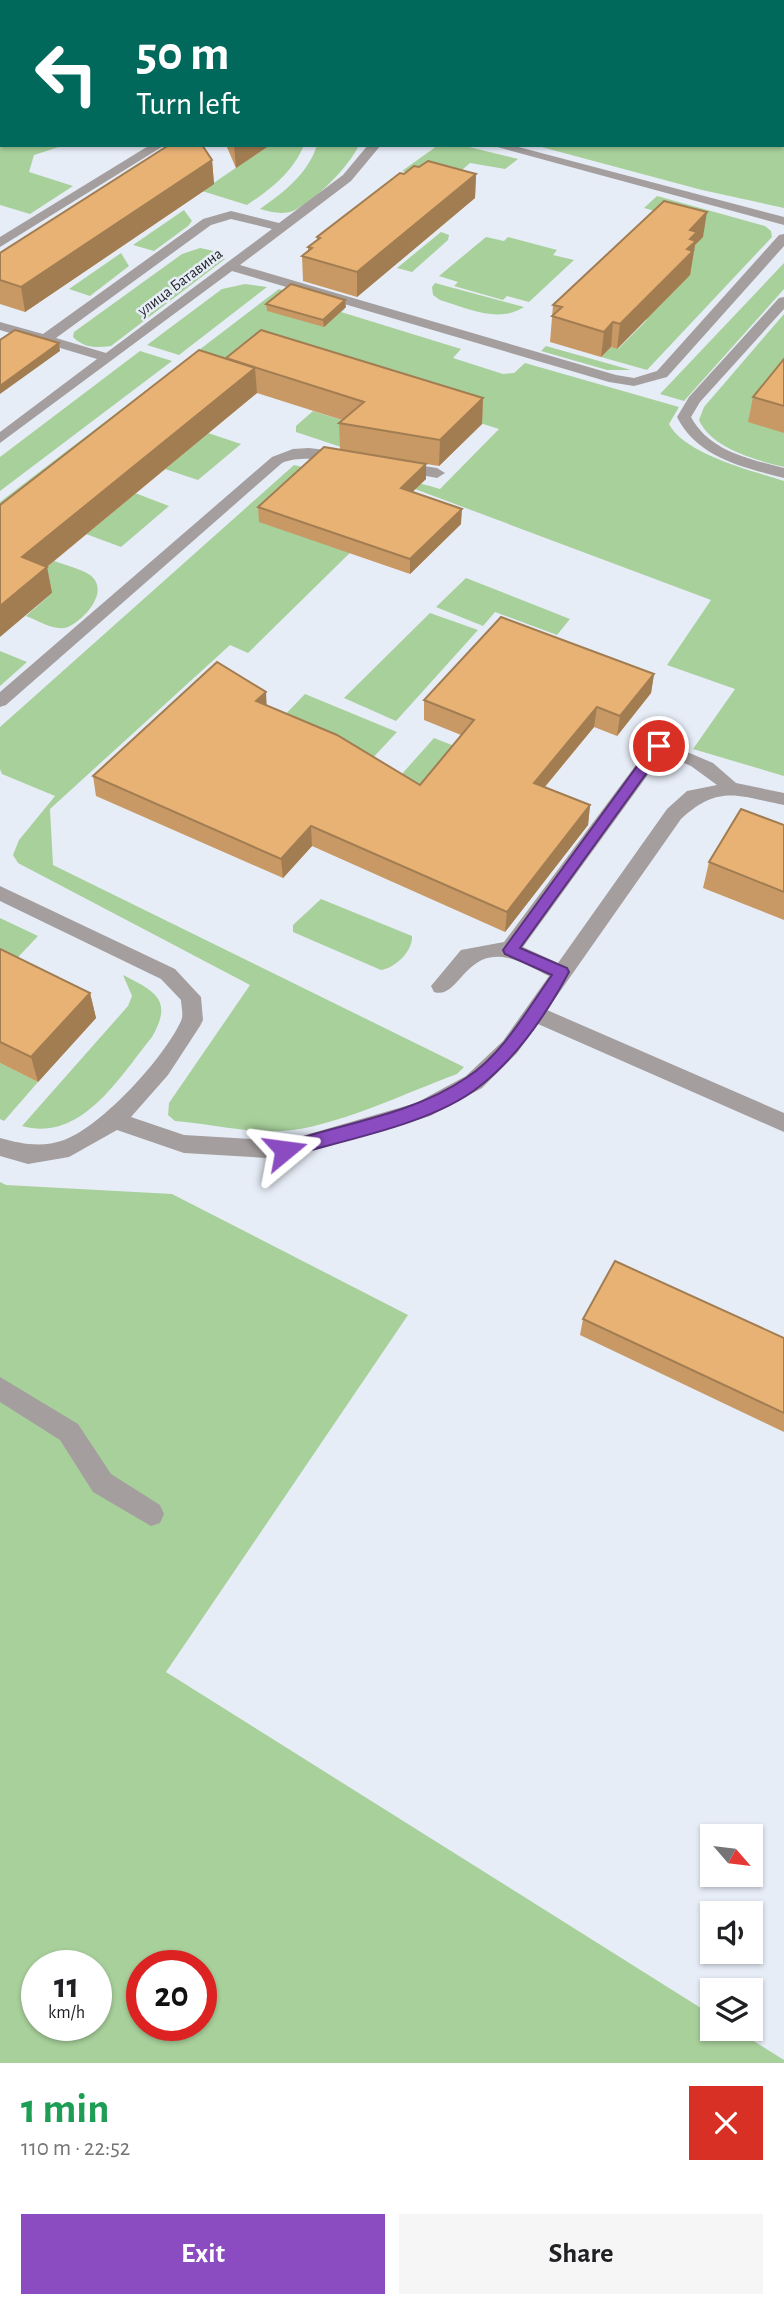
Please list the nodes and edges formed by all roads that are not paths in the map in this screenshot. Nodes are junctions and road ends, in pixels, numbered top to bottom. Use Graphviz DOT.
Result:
graph roads {
  1 [pos="156,147"];
  2 [pos="372,147"];
  3 [pos="504,147"];
  4 [pos="784,221"];
  5 [pos="281,227"];
  6 [pos="784,238"];
  7 [pos="0,243"];
  8 [pos="229,266"];
  9 [pos="784,301"];
  10 [pos="0,326"];
  11 [pos="47,338"];
  12 [pos="108,358"];
  13 [pos="0,439"];
  14 [pos="359,460"];
  15 [pos="386,464"];
  16 [pos="438,473"];
  17 [pos="784,473"];
  18 [pos="0,701"];
  19 [pos="730,788"];
  20 [pos="784,799"];
  21 [pos="0,893"];
  22 [pos="510,950"];
  23 [pos="562,972"];
  24 [pos="441,986"];
  25 [pos="534,1013"];
  26 [pos="116,1120"];
  27 [pos="784,1123"];
  28 [pos="0,1147"];
  29 [pos="0,1388"];
  30 [pos="151,1514"];
  1 -- 7 [label="street"];
  2 -- 5 [label="street, улица Батавина"];
  3 -- 4 [label="street"];
  5 -- 8 [label="street, улица Батавина"];
  5 -- 11 [label="street"];
  6 -- 8 [label="street"];
  8 -- 12 [label="street, улица Батавина"];
  9 -- 17 [label="street"];
  10 -- 11 [label="street"];
  11 -- 12 [label="street"];
  12 -- 13 [label="street, улица Батавина"];
  14 -- 18 [label="street"];
  15 -- 16 [label="street"];
  19 -- 20 [label="street"];
  19 -- 22 [label="street"];
  19 -- 23 [label="street"];
  21 -- 26 [label="street"];
  22 -- 23 [label="street"];
  22 -- 24 [label="street"];
  23 -- 25 [label="street"];
  25 -- 26 [label="street"];
  25 -- 27 [label="street"];
  26 -- 28 [label="street"];
  29 -- 30 [label="street"];
}
